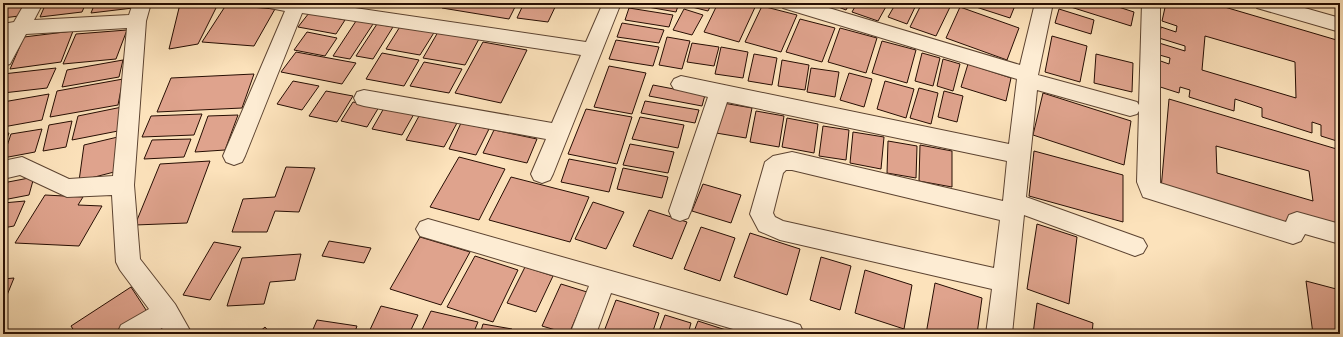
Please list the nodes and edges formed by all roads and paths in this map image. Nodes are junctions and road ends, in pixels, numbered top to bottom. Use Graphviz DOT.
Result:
graph roads {
  1 [pos="34,3"];
  2 [pos="612,3"];
  3 [pos="790,3"];
  4 [pos="1044,3"];
  5 [pos="1151,3"];
  6 [pos="1264,3"];
  7 [pos="286,5"];
  8 [pos="1290,7"];
  9 [pos="140,12"];
  10 [pos="1340,25"];
  11 [pos="12,30"];
  12 [pos="593,50"];
  13 [pos="3,58"];
  14 [pos="1028,78"];
  15 [pos="681,84"];
  16 [pos="720,93"];
  17 [pos="364,98"];
  18 [pos="1130,108"];
  19 [pos="559,133"];
  20 [pos="1019,155"];
  21 [pos="234,156"];
  22 [pos="3,170"];
  23 [pos="542,174"];
  24 [pos="123,185"];
  25 [pos="1013,207"];
  26 [pos="680,211"];
  27 [pos="428,229"];
  28 [pos="1340,234"];
  29 [pos="1135,246"];
  30 [pos="604,279"];
  31 [pos="1005,281"];
  32 [pos="166,312"];
  33 [pos="130,334"];
  34 [pos="179,334"];
  35 [pos="583,334"];
  36 [pos="791,334"];
  37 [pos="999,334"];
  1 -- 11 [label="street"];
  2 -- 12 [label="street"];
  3 -- 14 [label="street"];
  4 -- 14 [label="street"];
  5 -- 28 [label="street"];
  6 -- 8 [label="street"];
  7 -- 12 [label="street"];
  7 -- 21 [label="street"];
  8 -- 10 [label="street"];
  9 -- 11 [label="street"];
  9 -- 24 [label="street"];
  11 -- 13 [label="street"];
  12 -- 19 [label="street"];
  14 -- 18 [label="street"];
  14 -- 20 [label="street"];
  15 -- 16 [label="street"];
  16 -- 20 [label="street"];
  16 -- 26 [label="street"];
  17 -- 19 [label="street"];
  19 -- 23 [label="street"];
  20 -- 25 [label="street"];
  22 -- 24 [label="street"];
  24 -- 32 [label="street"];
  25 -- 29 [label="street"];
  25 -- 31 [label="street"];
  25 -- 31 [label="street"];
  27 -- 30 [label="street"];
  30 -- 35 [label="street"];
  30 -- 36 [label="street"];
  31 -- 37 [label="street"];
  32 -- 33 [label="street"];
  32 -- 34 [label="street"];
}
